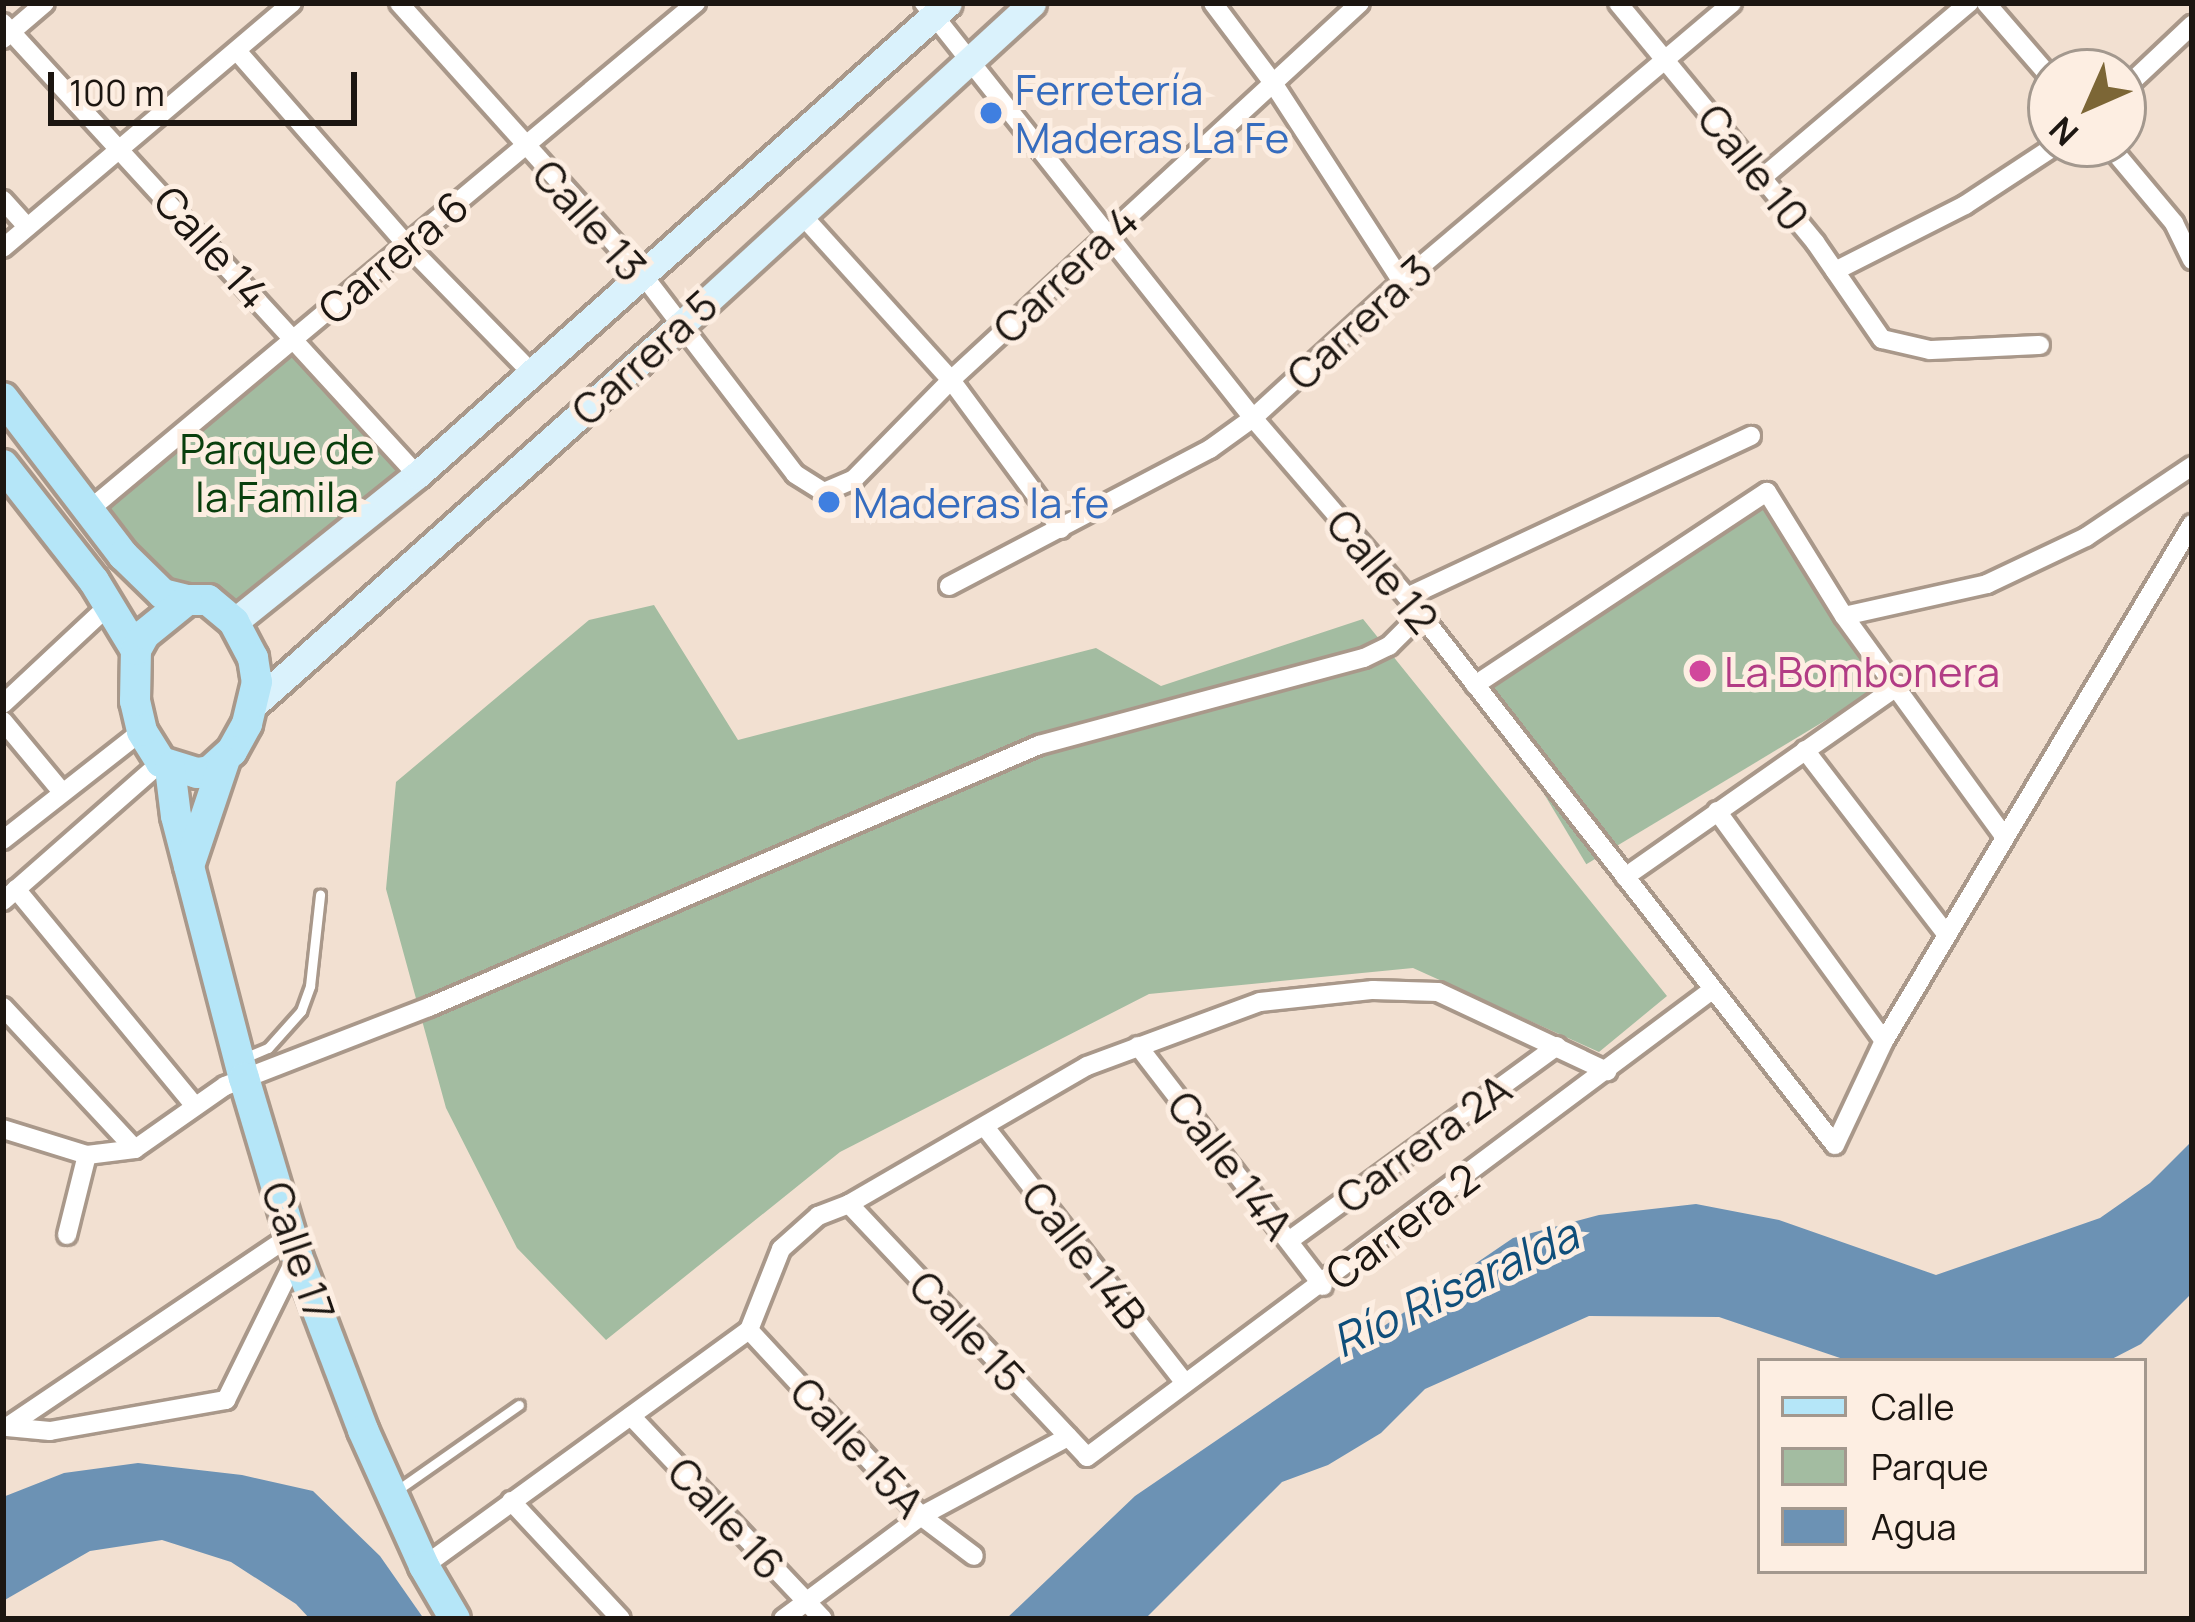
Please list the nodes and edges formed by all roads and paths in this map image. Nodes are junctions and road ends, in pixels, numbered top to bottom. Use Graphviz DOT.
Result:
graph roads {
  1 [pos="45,3"];
  2 [pos="292,3"];
  3 [pos="399,3"];
  4 [pos="696,3"];
  5 [pos="1032,3"];
  6 [pos="1213,3"];
  7 [pos="1360,3"];
  8 [pos="1618,3"];
  9 [pos="1732,3"];
  10 [pos="1969,3"];
  11 [pos="1986,3"];
  12 [pos="936,7"];
  13 [pos="2192,25"];
  14 [pos="6,32"];
  15 [pos="2027,50"];
  16 [pos="237,51"];
  17 [pos="1665,58"];
  18 [pos="971,62"];
  19 [pos="2147,67"];
  20 [pos="1273,83"];
  21 [pos="122,148"];
  22 [pos="525,148"];
  23 [pos="2027,165"];
  24 [pos="2128,168"];
  25 [pos="1763,177"];
  26 [pos="3,200"];
  27 [pos="801,214"];
  28 [pos="27,227"];
  29 [pos="1109,233"];
  30 [pos="407,244"];
  31 [pos="3,248"];
  32 [pos="2192,260"];
  33 [pos="1834,271"];
  34 [pos="643,275"];
  35 [pos="1402,282"];
  36 [pos="681,325"];
  37 [pos="295,339"];
  38 [pos="2040,345"];
  39 [pos="532,373"];
  40 [pos="950,380"];
  41 [pos="3,398"];
  42 [pos="1253,418"];
  43 [pos="1751,436"];
  44 [pos="3,465"];
  45 [pos="2192,466"];
  46 [pos="416,475"];
  47 [pos="824,492"];
  48 [pos="88,510"];
  49 [pos="2192,524"];
  50 [pos="1061,530"];
  51 [pos="949,586"];
  52 [pos="1407,597"];
  53 [pos="187,600"];
  54 [pos="110,605"];
  55 [pos="1420,615"];
  56 [pos="1844,616"];
  57 [pos="234,622"];
  58 [pos="136,650"];
  59 [pos="1475,685"];
  60 [pos="1899,685"];
  61 [pos="3,704"];
  62 [pos="252,706"];
  63 [pos="3,721"];
  64 [pos="142,731"];
  65 [pos="1805,750"];
  66 [pos="224,762"];
  67 [pos="165,765"];
  68 [pos="62,791"];
  69 [pos="1717,812"];
  70 [pos="2004,836"];
  71 [pos="3,840"];
  72 [pos="188,866"];
  73 [pos="1624,877"];
  74 [pos="10,895"];
  75 [pos="320,895"];
  76 [pos="1946,934"];
  77 [pos="1712,990"];
  78 [pos="3,1006"];
  79 [pos="1884,1041"];
  80 [pos="1138,1046"];
  81 [pos="1557,1046"];
  82 [pos="241,1069"];
  83 [pos="1607,1072"];
  84 [pos="193,1104"];
  85 [pos="985,1127"];
  86 [pos="3,1129"];
  87 [pos="135,1149"];
  88 [pos="87,1155"];
  89 [pos="848,1204"];
  90 [pos="68,1234"];
  91 [pos="1290,1240"];
  92 [pos="294,1245"];
  93 [pos="1323,1286"];
  94 [pos="749,1330"];
  95 [pos="1184,1383"];
  96 [pos="520,1405"];
  97 [pos="631,1416"];
  98 [pos="5,1428"];
  99 [pos="1068,1437"];
  100 [pos="1088,1457"];
  101 [pos="392,1494"];
  102 [pos="511,1501"];
  103 [pos="921,1516"];
  104 [pos="974,1556"];
  105 [pos="424,1566"];
  106 [pos="804,1600"];
  107 [pos="455,1619"];
  108 [pos="621,1619"];
  109 [pos="783,1619"];
  110 [pos="823,1619"];
  1 -- 14 [label="street"];
  2 -- 16 [label="street"];
  3 -- 22 [label="street, Calle 13"];
  4 -- 22 [label="street, Carrera 6"];
  5 -- 18 [label="main road, Carrera 5"];
  6 -- 20 [label="street"];
  7 -- 20 [label="street, Carrera 4"];
  8 -- 17 [label="street, Calle 10"];
  9 -- 17 [label="street, Carrera 3"];
  10 -- 25 [label="street"];
  11 -- 15 [label="street"];
  12 -- 18 [label="street, Calle 12"];
  12 -- 34 [label="main road, Carrera 5"];
  13 -- 19 [label="street"];
  14 -- 21 [label="street, Calle 14"];
  16 -- 21 [label="street"];
  16 -- 30 [label="street"];
  17 -- 25 [label="street, Calle 10"];
  17 -- 35 [label="street, Carrera 3"];
  18 -- 27 [label="main road, Carrera 5"];
  18 -- 29 [label="street, Calle 12"];
  20 -- 29 [label="street, Carrera 4"];
  20 -- 35 [label="street"];
  21 -- 28 [label="street"];
  21 -- 37 [label="street, Calle 14"];
  22 -- 30 [label="street, Carrera 6"];
  22 -- 34 [label="street, Calle 13"];
  23 -- 33 [label="street"];
  24 -- 32 [label="street"];
  25 -- 33 [label="street, Calle 10"];
  26 -- 28 [label="street"];
  27 -- 36 [label="main road, Carrera 5"];
  27 -- 40 [label="street"];
  28 -- 31 [label="street"];
  29 -- 40 [label="street, Carrera 4"];
  29 -- 42 [label="street, Calle 12"];
  30 -- 37 [label="street, Carrera 6"];
  30 -- 39 [label="street"];
  33 -- 38 [label="street, Calle 10"];
  34 -- 36 [label="street, Calle 13"];
  34 -- 39 [label="main road, Carrera 5"];
  35 -- 42 [label="street, Carrera 3"];
  36 -- 47 [label="street, Calle 13"];
  36 -- 62 [label="main road, Carrera 5"];
  37 -- 46 [label="street, Calle 14"];
  37 -- 48 [label="street, Carrera 6"];
  39 -- 46 [label="main road, Carrera 5"];
  40 -- 47 [label="street, Carrera 4"];
  40 -- 50 [label="street"];
  41 -- 48 [label="main road"];
  42 -- 50 [label="street, Carrera 3"];
  42 -- 52 [label="street, Calle 12"];
  43 -- 52 [label="street"];
  44 -- 54 [label="main road"];
  45 -- 56 [label="street"];
  46 -- 57 [label="main road, Carrera 5"];
  48 -- 53 [label="main road"];
  49 -- 70 [label="street"];
  50 -- 51 [label="street, Carrera 3"];
  52 -- 55 [label="street, Calle 12"];
  53 -- 57 [label="main road"];
  53 -- 58 [label="main road"];
  54 -- 58 [label="main road"];
  54 -- 61 [label="street"];
  55 -- 59 [label="street, Calle 12"];
  55 -- 82 [label="street"];
  56 -- 59 [label="street"];
  56 -- 60 [label="street"];
  57 -- 62 [label="main road"];
  58 -- 64 [label="main road"];
  59 -- 73 [label="street, Calle 12"];
  60 -- 65 [label="street"];
  60 -- 70 [label="street"];
  62 -- 66 [label="main road"];
  63 -- 68 [label="street"];
  64 -- 67 [label="main road"];
  64 -- 68 [label="street"];
  65 -- 69 [label="street"];
  65 -- 76 [label="street"];
  66 -- 67 [label="main road"];
  66 -- 72 [label="main road"];
  67 -- 72 [label="main road, Calle 17"];
  67 -- 74 [label="street"];
  68 -- 71 [label="street"];
  69 -- 73 [label="street"];
  69 -- 79 [label="street"];
  70 -- 76 [label="street"];
  72 -- 82 [label="main road, Calle 17"];
  73 -- 77 [label="street, Calle 12"];
  74 -- 84 [label="street"];
  75 -- 82 [label="lane"];
  76 -- 79 [label="street"];
  77 -- 79 [label="street, Calle 12"];
  77 -- 83 [label="street, Carrera 2"];
  78 -- 87 [label="street"];
  80 -- 81 [label="street"];
  80 -- 85 [label="street"];
  80 -- 91 [label="street, Calle 14A"];
  81 -- 83 [label="street"];
  81 -- 91 [label="street, Carrera 2A"];
  82 -- 84 [label="street"];
  82 -- 92 [label="main road, Calle 17"];
  83 -- 93 [label="street, Carrera 2"];
  84 -- 87 [label="street"];
  85 -- 89 [label="street"];
  85 -- 95 [label="street, Calle 14B"];
  86 -- 88 [label="street"];
  87 -- 88 [label="street"];
  88 -- 90 [label="street"];
  89 -- 94 [label="street"];
  89 -- 99 [label="street, Calle 15"];
  91 -- 93 [label="street, Calle 14A"];
  92 -- 98 [label="street"];
  92 -- 98 [label="street"];
  92 -- 101 [label="main road, Calle 17"];
  93 -- 95 [label="street, Carrera 2"];
  94 -- 97 [label="street"];
  94 -- 103 [label="street, Calle 15A"];
  95 -- 100 [label="street, Carrera 2"];
  96 -- 101 [label="lane"];
  97 -- 102 [label="street"];
  97 -- 106 [label="street, Calle 16"];
  99 -- 100 [label="street, Calle 15"];
  99 -- 103 [label="street"];
  101 -- 105 [label="main road, Calle 17"];
  102 -- 105 [label="street"];
  102 -- 108 [label="street"];
  103 -- 104 [label="street, Calle 15A"];
  103 -- 106 [label="street"];
  105 -- 107 [label="main road, Calle 17"];
  106 -- 109 [label="street"];
  106 -- 110 [label="street, Calle 16"];
}
